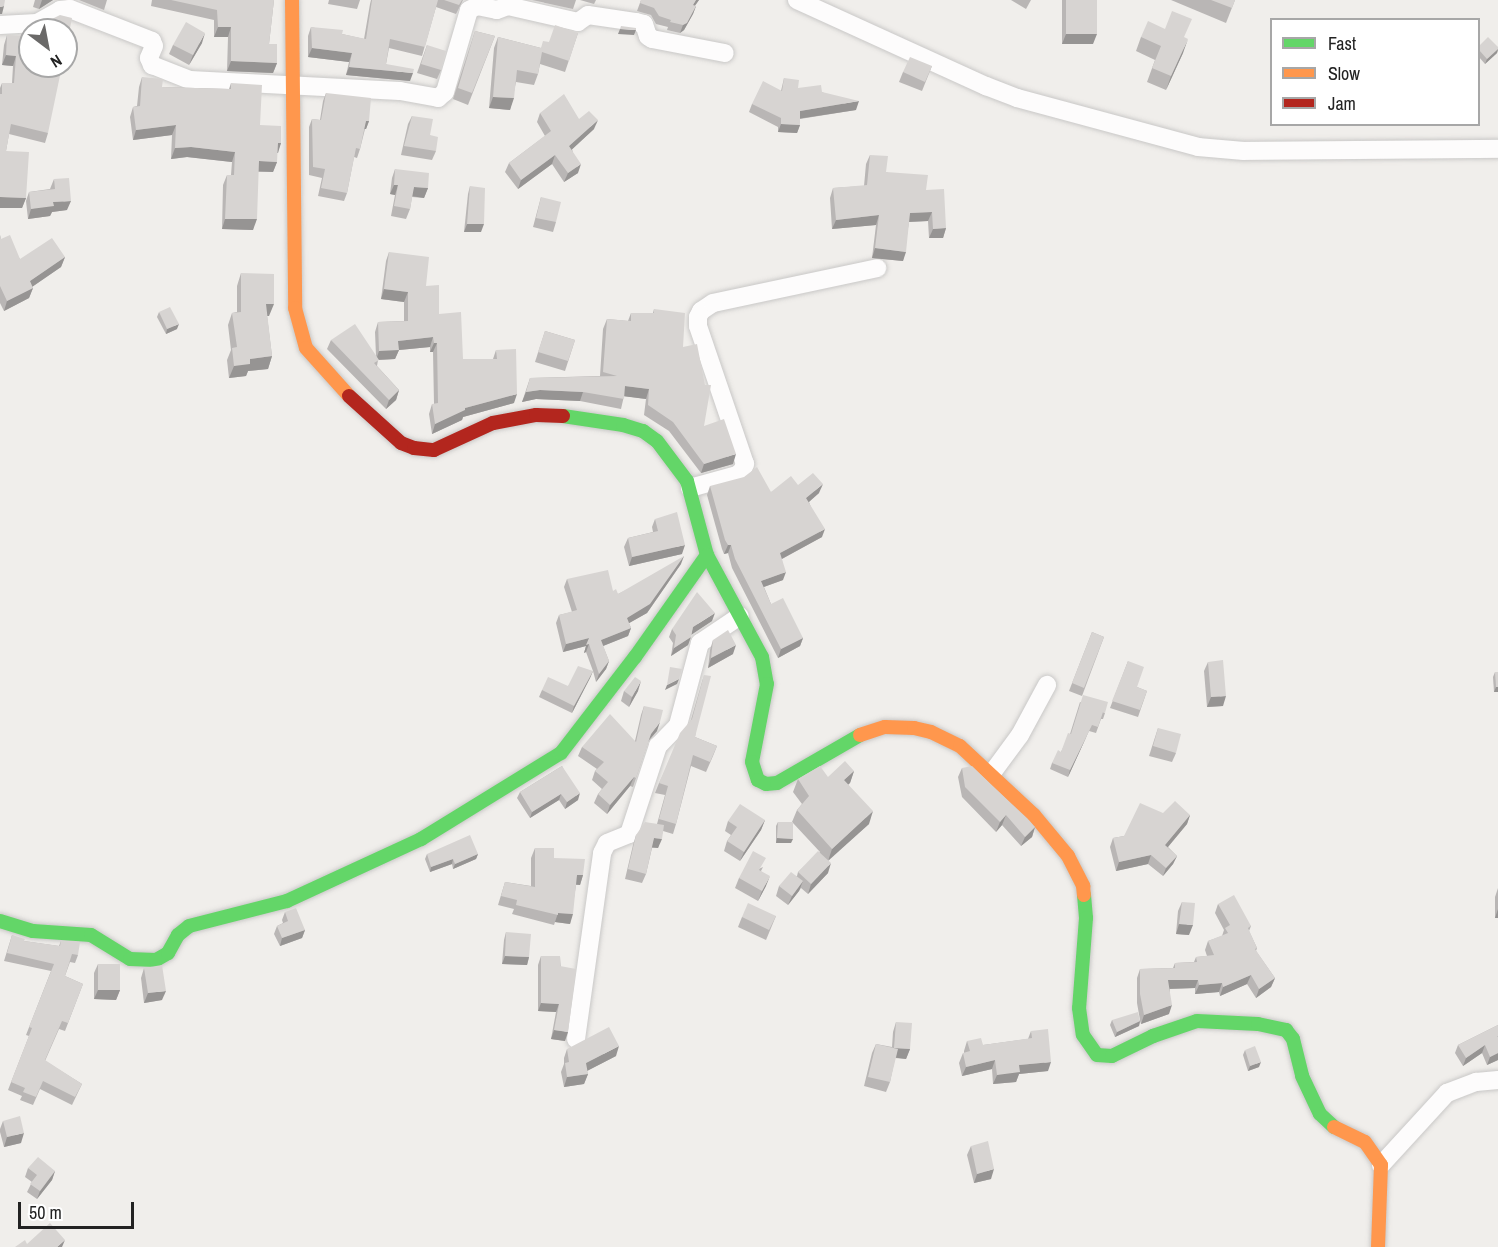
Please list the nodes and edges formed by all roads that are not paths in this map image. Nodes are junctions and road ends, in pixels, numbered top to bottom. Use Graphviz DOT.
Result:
graph roads {
  1 [pos="292,0"];
  2 [pos="797,0"];
  3 [pos="0,25"];
  4 [pos="725,53"];
  5 [pos="293,84"];
  6 [pos="1498,149"];
  7 [pos="877,268"];
  8 [pos="690,488"];
  9 [pos="707,555"];
  10 [pos="740,616"];
  11 [pos="1047,686"];
  12 [pos="992,773"];
  13 [pos="0,921"];
  14 [pos="576,1039"];
  15 [pos="1498,1080"];
  16 [pos="1381,1165"];
  17 [pos="1378,1247"];
  1 -- 5 [label="street"];
  2 -- 6 [label="street"];
  3 -- 5 [label="street"];
  4 -- 5 [label="street"];
  5 -- 8 [label="street"];
  7 -- 8 [label="street"];
  8 -- 9 [label="street"];
  9 -- 10 [label="street"];
  9 -- 13 [label="street"];
  10 -- 12 [label="street"];
  10 -- 14 [label="street"];
  11 -- 12 [label="street"];
  12 -- 16 [label="street"];
  15 -- 16 [label="street"];
  16 -- 17 [label="street"];
}
